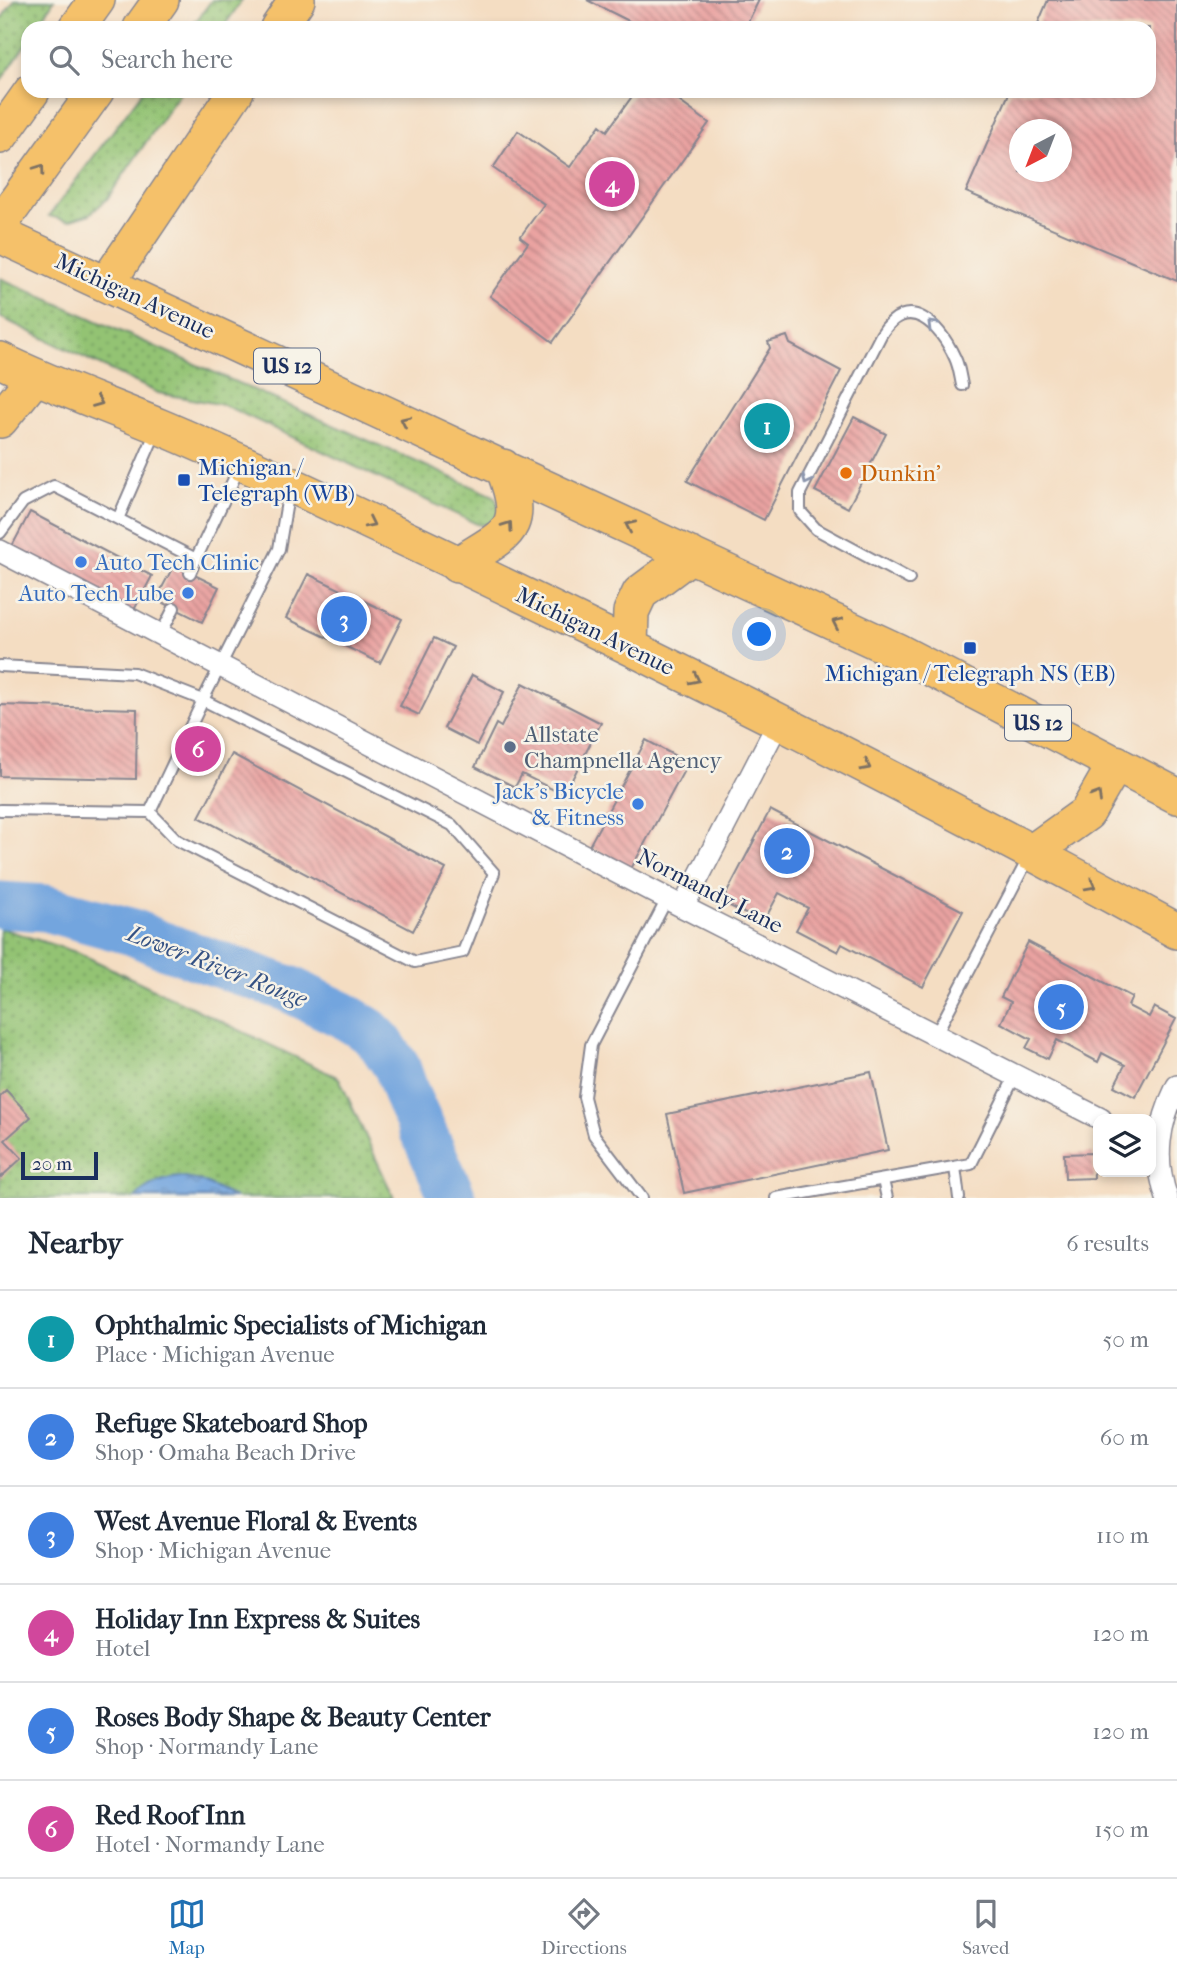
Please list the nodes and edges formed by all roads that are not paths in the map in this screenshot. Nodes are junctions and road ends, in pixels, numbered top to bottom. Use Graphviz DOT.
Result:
graph roads {
  1 [pos="97,0"];
  2 [pos="161,0"];
  3 [pos="297,0"];
  4 [pos="82,21"];
  5 [pos="146,21"];
  6 [pos="283,21"];
  7 [pos="27,98"];
  8 [pos="91,98"];
  9 [pos="231,98"];
  10 [pos="0,136"];
  11 [pos="0,224"];
  12 [pos="0,235"];
  13 [pos="107,283"];
  14 [pos="0,360"];
  15 [pos="35,377"];
  16 [pos="961,385"];
  17 [pos="0,420"];
  18 [pos="158,426"];
  19 [pos="241,464"];
  20 [pos="503,467"];
  21 [pos="290,485"];
  22 [pos="118,519"];
  23 [pos="0,533"];
  24 [pos="0,551"];
  25 [pos="691,555"];
  26 [pos="196,559"];
  27 [pos="457,565"];
  28 [pos="190,573"];
  29 [pos="909,579"];
  30 [pos="174,608"];
  31 [pos="161,634"];
  32 [pos="630,647"];
  33 [pos="0,666"];
  34 [pos="219,666"];
  35 [pos="203,700"];
  36 [pos="779,721"];
  37 [pos="1116,763"];
  38 [pos="1177,796"];
  39 [pos="0,810"];
  40 [pos="150,812"];
  41 [pos="1031,853"];
  42 [pos="675,903"];
  43 [pos="1177,931"];
  44 [pos="936,1036"];
  45 [pos="1015,1076"];
  46 [pos="1177,1086"];
  47 [pos="1093,1115"];
  48 [pos="1162,1151"];
  49 [pos="955,1167"];
  50 [pos="883,1180"];
  51 [pos="812,1195"];
  52 [pos="642,1198"];
  53 [pos="776,1198"];
  54 [pos="887,1198"];
  55 [pos="959,1198"];
  56 [pos="1167,1198"];
  1 -- 4 [label="main road"];
  2 -- 5 [label="main road"];
  3 -- 6 [label="main road"];
  7 -- 10 [label="main road"];
  11 -- 8 [label="main road, one-way"];
  9 -- 13 [label="main road"];
  12 -- 13 [label="main road, Michigan Avenue / US 12"];
  20 -- 13 [label="main road, Michigan Avenue / US 12, one-way"];
  14 -- 15 [label="main road, Michigan Avenue"];
  15 -- 17 [label="main road"];
  15 -- 18 [label="main road, Michigan Avenue, one-way"];
  16 -- 29 [label="lane, one-way"];
  18 -- 19 [label="main road, Michigan Avenue"];
  18 -- 22 [label="lane"];
  19 -- 21 [label="main road, Michigan Avenue"];
  19 -- 26 [label="lane"];
  25 -- 20 [label="main road, Michigan Avenue / US 12, one-way"];
  27 -- 20 [label="main road, one-way"];
  21 -- 27 [label="main road, Michigan Avenue, one-way"];
  21 -- 34 [label="lane"];
  22 -- 23 [label="lane"];
  22 -- 26 [label="lane"];
  24 -- 31 [label="street, Normandy Lane"];
  25 -- 32 [label="main road"];
  37 -- 25 [label="main road, Michigan Avenue / US 12, one-way"];
  26 -- 28 [label="lane"];
  27 -- 32 [label="main road, Michigan Avenue"];
  30 -- 31 [label="lane"];
  31 -- 34 [label="street, Normandy Lane"];
  32 -- 36 [label="main road, Michigan Avenue, one-way"];
  33 -- 35 [label="lane"];
  34 -- 35 [label="lane"];
  34 -- 42 [label="street, Normandy Lane"];
  35 -- 40 [label="lane"];
  35 -- 40 [label="lane"];
  36 -- 41 [label="main road, Michigan Avenue, one-way"];
  36 -- 42 [label="street"];
  37 -- 38 [label="main road, Michigan Avenue / US 12"];
  41 -- 37 [label="main road, one-way"];
  39 -- 40 [label="lane"];
  41 -- 43 [label="main road, Michigan Avenue, one-way"];
  41 -- 44 [label="lane"];
  42 -- 44 [label="street, Normandy Lane"];
  42 -- 52 [label="lane"];
  44 -- 45 [label="street, Normandy Lane"];
  45 -- 47 [label="street, Normandy Lane"];
  45 -- 49 [label="lane"];
  46 -- 48 [label="street"];
  48 -- 56 [label="street"];
  49 -- 50 [label="lane"];
  49 -- 55 [label="lane"];
  50 -- 51 [label="lane"];
  50 -- 54 [label="lane"];
  51 -- 53 [label="lane"];
}
